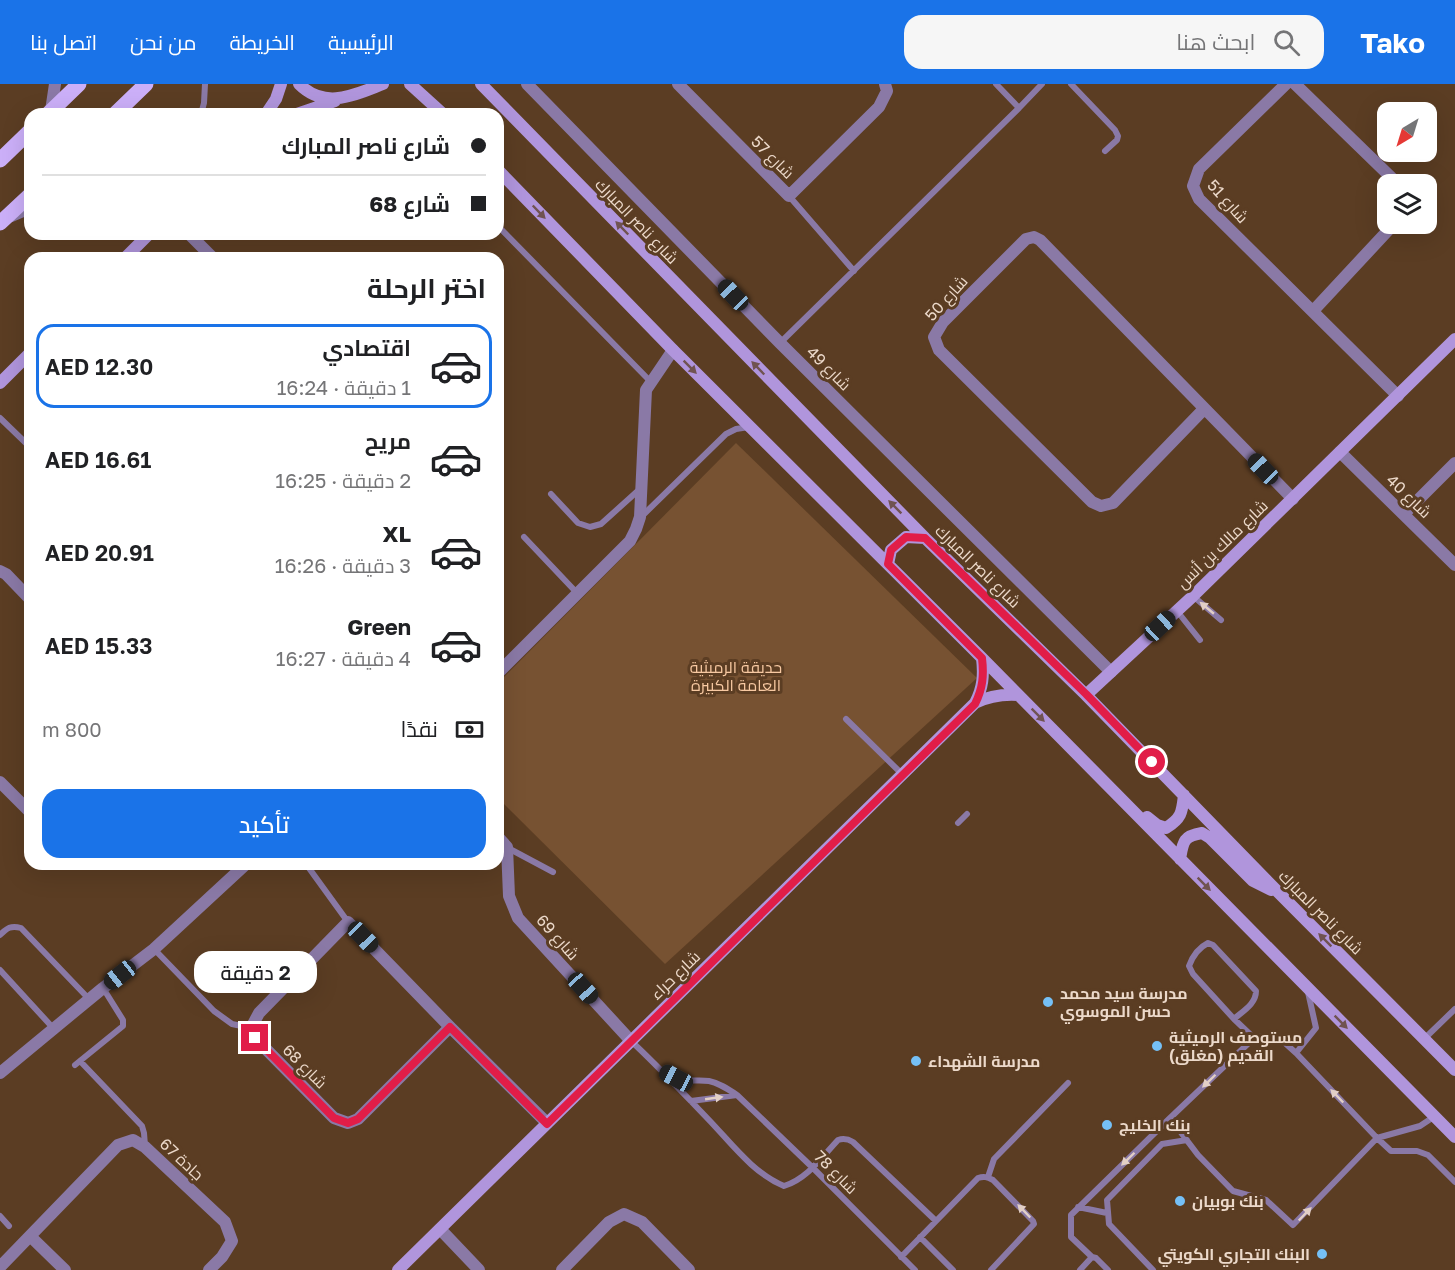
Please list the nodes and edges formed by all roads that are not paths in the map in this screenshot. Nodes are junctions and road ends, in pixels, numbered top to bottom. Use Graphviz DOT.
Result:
graph roads {
  1 [pos="55,84"];
  2 [pos="79,84"];
  3 [pos="146,84"];
  4 [pos="205,84"];
  5 [pos="281,84"];
  6 [pos="299,84"];
  7 [pos="383,84"];
  8 [pos="410,84"];
  9 [pos="481,84"];
  10 [pos="527,84"];
  11 [pos="678,84"];
  12 [pos="885,84"];
  13 [pos="996,84"];
  14 [pos="1042,84"];
  15 [pos="1071,84"];
  16 [pos="1286,84"];
  17 [pos="1295,84"];
  18 [pos="351,96"];
  19 [pos="51,108"];
  20 [pos="54,108"];
  21 [pos="121,108"];
  22 [pos="203,108"];
  23 [pos="270,108"];
  24 [pos="315,108"];
  25 [pos="436,108"];
  26 [pos="1019,108"];
  27 [pos="24,138"];
  28 [pos="1105,151"];
  29 [pos="0,160"];
  30 [pos="1388,174"];
  31 [pos="504,176"];
  32 [pos="789,196"];
  33 [pos="24,201"];
  34 [pos="24,214"];
  35 [pos="0,224"];
  36 [pos="504,232"];
  37 [pos="1385,234"];
  38 [pos="143,240"];
  39 [pos="195,240"];
  40 [pos="131,252"];
  41 [pos="207,252"];
  42 [pos="854,271"];
  43 [pos="1312,311"];
  44 [pos="1455,339"];
  45 [pos="780,343"];
  46 [pos="673,350"];
  47 [pos="24,359"];
  48 [pos="0,382"];
  49 [pos="651,382"];
  50 [pos="1398,396"];
  51 [pos="1204,409"];
  52 [pos="0,418"];
  53 [pos="751,427"];
  54 [pos="24,441"];
  55 [pos="1340,452"];
  56 [pos="1455,463"];
  57 [pos="642,488"];
  58 [pos="551,494"];
  59 [pos="1293,499"];
  60 [pos="1404,514"];
  61 [pos="640,517"];
  62 [pos="524,537"];
  63 [pos="925,538"];
  64 [pos="888,564"];
  65 [pos="1455,565"];
  66 [pos="0,571"];
  67 [pos="24,593"];
  68 [pos="578,593"];
  69 [pos="1192,596"];
  70 [pos="1176,611"];
  71 [pos="1221,620"];
  72 [pos="1200,640"];
  73 [pos="982,658"];
  74 [pos="504,667"];
  75 [pos="1111,672"];
  76 [pos="1086,694"];
  77 [pos="1018,695"];
  78 [pos="975,704"];
  79 [pos="846,719"];
  80 [pos="902,775"];
  81 [pos="0,782"];
  82 [pos="1184,795"];
  83 [pos="1121,800"];
  84 [pos="24,807"];
  85 [pos="967,814"];
  86 [pos="958,823"];
  87 [pos="504,844"];
  88 [pos="507,847"];
  89 [pos="1180,859"];
  90 [pos="240,870"];
  91 [pos="310,870"];
  92 [pos="553,872"];
  93 [pos="1278,892"];
  94 [pos="348,922"];
  95 [pos="0,935"];
  96 [pos="154,949"];
  97 [pos="0,970"];
  98 [pos="103,988"];
  99 [pos="1307,988"];
  100 [pos="89,1000"];
  101 [pos="1455,1009"];
  102 [pos="1234,1019"];
  103 [pos="450,1027"];
  104 [pos="251,1028"];
  105 [pos="54,1029"];
  106 [pos="1254,1038"];
  107 [pos="1424,1039"];
  108 [pos="631,1041"];
  109 [pos="1296,1053"];
  110 [pos="1455,1070"];
  111 [pos="664,1072"];
  112 [pos="0,1073"];
  113 [pos="1068,1083"];
  114 [pos="737,1095"];
  115 [pos="691,1101"];
  116 [pos="1435,1116"];
  117 [pos="1170,1118"];
  118 [pos="547,1124"];
  119 [pos="1455,1137"];
  120 [pos="1377,1138"];
  121 [pos="1187,1140"];
  122 [pos="145,1146"];
  123 [pos="813,1168"];
  124 [pos="988,1177"];
  125 [pos="1455,1182"];
  126 [pos="1078,1208"];
  127 [pos="1107,1213"];
  128 [pos="0,1216"];
  129 [pos="936,1221"];
  130 [pos="9,1226"];
  131 [pos="440,1229"];
  132 [pos="30,1236"];
  133 [pos="920,1238"];
  134 [pos="901,1257"];
  135 [pos="1092,1257"];
  136 [pos="0,1267"];
  137 [pos="65,1270"];
  138 [pos="209,1270"];
  139 [pos="398,1270"];
  140 [pos="479,1270"];
  141 [pos="562,1270"];
  142 [pos="689,1270"];
  143 [pos="915,1270"];
  144 [pos="953,1270"];
  145 [pos="991,1270"];
  146 [pos="1080,1270"];
  147 [pos="1108,1270"];
  148 [pos="1154,1270"];
  1 -- 19 [label="street"];
  2 -- 20 [label="main road"];
  3 -- 21 [label="main road"];
  4 -- 22 [label="lane"];
  5 -- 23 [label="street"];
  6 -- 18 [label="street"];
  7 -- 18 [label="street"];
  8 -- 25 [label="street"];
  63 -- 9 [label="street, شارع ناصر المبارك, one-way"];
  10 -- 45 [label="street, شارع 49"];
  11 -- 32 [label="street, شارع 57"];
  12 -- 32 [label="street, شارع 57"];
  13 -- 26 [label="lane"];
  14 -- 26 [label="lane"];
  15 -- 28 [label="lane"];
  16 -- 43 [label="street, شارع 51"];
  17 -- 30 [label="street"];
  18 -- 24 [label="street"];
  26 -- 42 [label="lane"];
  27 -- 29 [label="main road"];
  31 -- 46 [label="street, one-way"];
  32 -- 42 [label="lane"];
  33 -- 35 [label="main road"];
  34 -- 35 [label="lane"];
  36 -- 49 [label="lane"];
  37 -- 43 [label="street"];
  38 -- 40 [label="street"];
  39 -- 41 [label="street"];
  42 -- 45 [label="lane"];
  43 -- 50 [label="street, شارع 51"];
  44 -- 50 [label="street, شارع مالك بن أنس"];
  45 -- 75 [label="street, شارع 49"];
  46 -- 49 [label="street"];
  46 -- 53 [label="street, one-way"];
  47 -- 48 [label="street"];
  49 -- 57 [label="street"];
  50 -- 55 [label="street, شارع مالك بن أنس"];
  51 -- 51 [label="street, شارع 50"];
  51 -- 59 [label="street, شارع 50"];
  52 -- 54 [label="lane"];
  53 -- 61 [label="lane"];
  53 -- 64 [label="street"];
  55 -- 59 [label="street, شارع مالك بن أنس"];
  55 -- 60 [label="street, شارع 40"];
  56 -- 60 [label="street"];
  57 -- 58 [label="lane"];
  57 -- 61 [label="street"];
  59 -- 69 [label="street, شارع مالك بن أنس"];
  60 -- 65 [label="street, شارع 40"];
  61 -- 68 [label="street"];
  62 -- 68 [label="lane"];
  63 -- 64 [label="street"];
  63 -- 76 [label="street, شارع ناصر المبارك"];
  64 -- 73 [label="street"];
  66 -- 67 [label="street"];
  68 -- 74 [label="street"];
  69 -- 70 [label="street, شارع مالك بن أنس"];
  71 -- 69 [label="lane, one-way"];
  70 -- 72 [label="lane"];
  70 -- 75 [label="street, شارع مالك بن أنس"];
  73 -- 77 [label="street"];
  73 -- 78 [label="street"];
  75 -- 76 [label="street, شارع مالك بن أنس"];
  76 -- 82 [label="street, شارع ناصر المبارك"];
  77 -- 78 [label="street, شارع حراء"];
  77 -- 83 [label="street, one-way"];
  78 -- 80 [label="street, شارع حراء"];
  79 -- 80 [label="lane"];
  80 -- 108 [label="street, شارع حراء"];
  81 -- 84 [label="street"];
  82 -- 83 [label="street"];
  82 -- 93 [label="street, شارع ناصر المبارك"];
  83 -- 89 [label="street"];
  85 -- 86 [label="lane"];
  87 -- 88 [label="street"];
  88 -- 92 [label="lane"];
  88 -- 108 [label="street, شارع 69"];
  89 -- 93 [label="street"];
  89 -- 99 [label="street, one-way"];
  90 -- 96 [label="street"];
  91 -- 94 [label="lane"];
  107 -- 93 [label="street, شارع ناصر المبارك, one-way"];
  94 -- 103 [label="street"];
  94 -- 104 [label="street"];
  95 -- 100 [label="lane"];
  96 -- 98 [label="street"];
  96 -- 104 [label="lane"];
  97 -- 105 [label="lane"];
  98 -- 100 [label="street"];
  98 -- 122 [label="lane"];
  99 -- 109 [label="lane"];
  99 -- 116 [label="street, one-way"];
  100 -- 105 [label="street"];
  101 -- 107 [label="lane"];
  102 -- 102 [label="lane"];
  102 -- 106 [label="lane"];
  103 -- 104 [label="street, شارع 68"];
  103 -- 118 [label="street"];
  105 -- 112 [label="street"];
  106 -- 109 [label="lane"];
  106 -- 117 [label="lane, one-way"];
  107 -- 110 [label="street, شارع ناصر المبارك"];
  108 -- 111 [label="lane, شارع 78"];
  108 -- 118 [label="street, شارع حراء"];
  120 -- 109 [label="lane, one-way"];
  111 -- 114 [label="lane, شارع 78"];
  111 -- 115 [label="lane, شارع 78"];
  113 -- 124 [label="lane"];
  115 -- 114 [label="lane, one-way"];
  114 -- 123 [label="lane, شارع 78"];
  115 -- 123 [label="lane, شارع 78"];
  116 -- 119 [label="street"];
  116 -- 120 [label="lane"];
  117 -- 121 [label="lane"];
  117 -- 126 [label="lane, one-way"];
  118 -- 131 [label="street, شارع حراء"];
  121 -- 120 [label="lane, one-way"];
  120 -- 125 [label="lane"];
  121 -- 127 [label="lane"];
  122 -- 132 [label="street, جادة 67"];
  122 -- 138 [label="street, جادة 67"];
  123 -- 129 [label="lane, شارع 78"];
  123 -- 134 [label="lane, شارع 78"];
  124 -- 129 [label="lane"];
  145 -- 124 [label="lane, one-way"];
  126 -- 127 [label="lane"];
  126 -- 135 [label="lane"];
  127 -- 148 [label="lane"];
  128 -- 130 [label="lane"];
  129 -- 133 [label="lane"];
  131 -- 139 [label="street, شارع حراء"];
  131 -- 140 [label="street"];
  132 -- 136 [label="street, جادة 67"];
  132 -- 137 [label="street"];
  133 -- 134 [label="lane"];
  133 -- 144 [label="lane"];
  134 -- 143 [label="lane, شارع 78"];
  135 -- 146 [label="lane"];
  135 -- 147 [label="lane"];
  141 -- 142 [label="street"];
}
